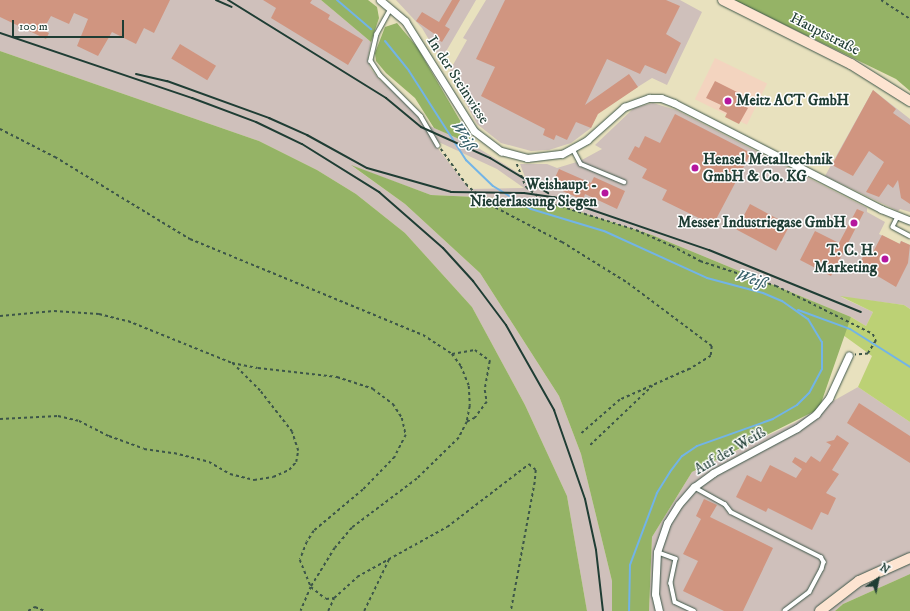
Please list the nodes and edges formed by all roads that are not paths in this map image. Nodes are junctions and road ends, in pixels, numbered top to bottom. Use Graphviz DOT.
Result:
graph roads {
  1 [pos="380,0"];
  2 [pos="722,0"];
  3 [pos="391,8"];
  4 [pos="910,101"];
  5 [pos="438,145"];
  6 [pos="573,149"];
  7 [pos="624,182"];
  8 [pos="898,217"];
  9 [pos="910,221"];
  10 [pos="910,236"];
  11 [pos="850,356"];
  12 [pos="694,487"];
  13 [pos="657,552"];
  14 [pos="910,558"];
  15 [pos="659,611"];
  16 [pos="694,611"];
  17 [pos="785,611"];
  18 [pos="820,611"];
  1 -- 3 [label="street, In der Steinwiese"];
  2 -- 4 [label="main road, Hauptstraße"];
  3 -- 5 [label="lane"];
  3 -- 6 [label="street, In der Steinwiese"];
  6 -- 7 [label="lane"];
  6 -- 8 [label="street, In der Steinwiese"];
  8 -- 9 [label="street, In der Steinwiese"];
  8 -- 10 [label="lane"];
  11 -- 12 [label="street, Auf der Weiß"];
  12 -- 13 [label="street, Auf der Weiß"];
  12 -- 17 [label="lane"];
  13 -- 15 [label="street, Auf der Weiß"];
  13 -- 16 [label="lane"];
  14 -- 18 [label="main road"];
}
